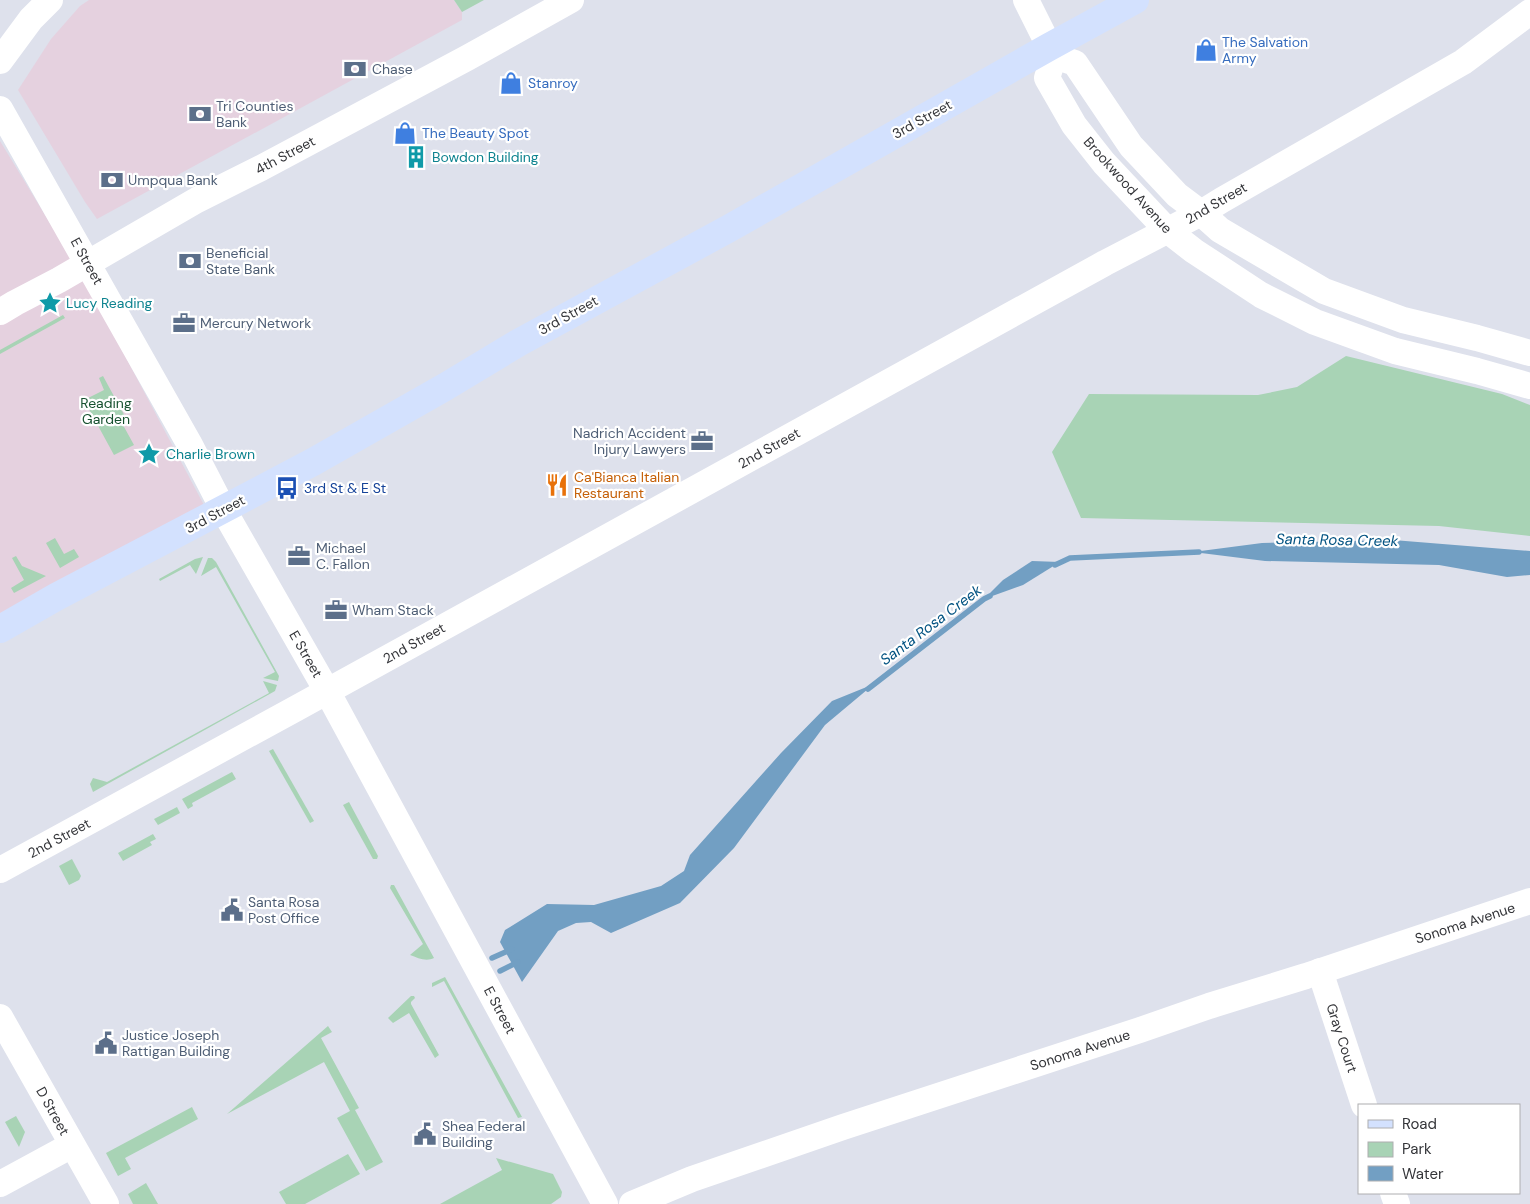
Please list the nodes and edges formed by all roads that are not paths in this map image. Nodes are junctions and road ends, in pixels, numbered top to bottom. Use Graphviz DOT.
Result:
graph roads {
  1 [pos="50,0"];
  2 [pos="571,0"];
  3 [pos="1026,0"];
  4 [pos="1135,0"];
  5 [pos="1530,12"];
  6 [pos="1051,51"];
  7 [pos="0,61"];
  8 [pos="0,109"];
  9 [pos="1201,213"];
  10 [pos="1167,230"];
  11 [pos="87,262"];
  12 [pos="0,312"];
  13 [pos="1530,353"];
  14 [pos="1530,386"];
  15 [pos="223,509"];
  16 [pos="0,629"];
  17 [pos="327,691"];
  18 [pos="0,870"];
  19 [pos="1530,901"];
  20 [pos="1320,971"];
  21 [pos="0,1017"];
  22 [pos="1364,1104"];
  23 [pos="72,1145"];
  24 [pos="0,1184"];
  25 [pos="106,1204"];
  26 [pos="605,1204"];
  27 [pos="632,1204"];
  1 -- 7 [label="street"];
  2 -- 11 [label="street, 4th Street"];
  3 -- 6 [label="street"];
  4 -- 6 [label="main road, 3rd Street"];
  5 -- 9 [label="street, 2nd Street"];
  6 -- 9 [label="street, Brookwood Avenue"];
  6 -- 10 [label="street, Brookwood Avenue"];
  6 -- 15 [label="main road, 3rd Street"];
  8 -- 11 [label="street, E Street"];
  9 -- 10 [label="street, 2nd Street"];
  9 -- 13 [label="street, Brookwood Avenue"];
  10 -- 14 [label="street, Brookwood Avenue"];
  10 -- 17 [label="street, 2nd Street"];
  11 -- 12 [label="street, 4th Street"];
  11 -- 15 [label="street, E Street"];
  15 -- 16 [label="main road, 3rd Street"];
  15 -- 17 [label="street, E Street"];
  17 -- 18 [label="street, 2nd Street"];
  17 -- 26 [label="street, E Street"];
  19 -- 20 [label="street, Sonoma Avenue"];
  20 -- 22 [label="street, Gray Court"];
  20 -- 27 [label="street, Sonoma Avenue"];
  21 -- 23 [label="street, D Street"];
  23 -- 24 [label="street"];
  23 -- 25 [label="street, D Street"];
}
